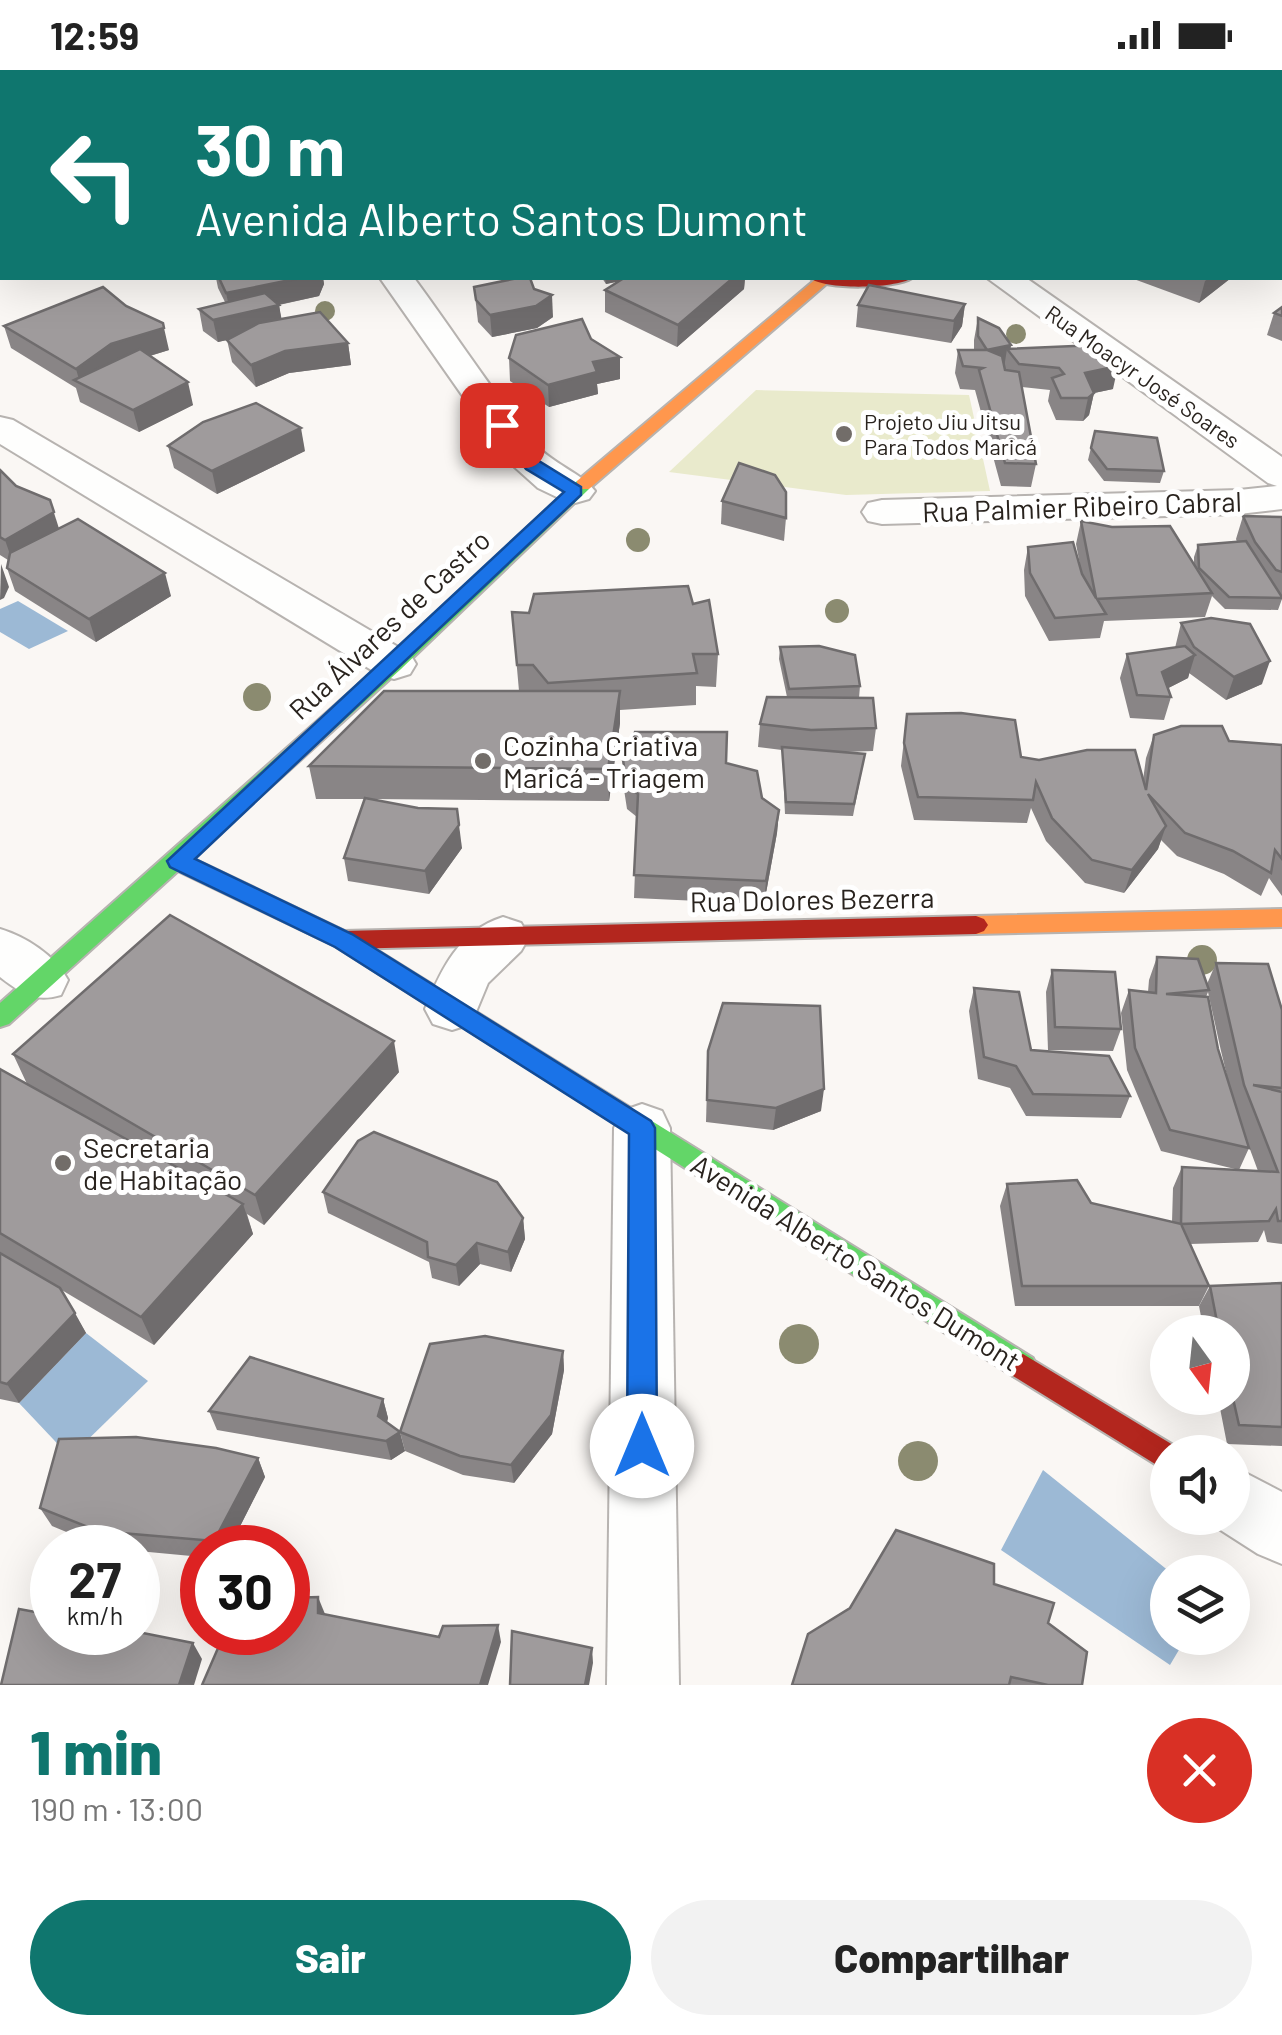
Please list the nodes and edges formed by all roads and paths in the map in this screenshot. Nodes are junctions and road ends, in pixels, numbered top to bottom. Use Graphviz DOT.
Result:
graph roads {
  1 [pos="398,280"];
  2 [pos="819,280"];
  3 [pos="832,280"];
  4 [pos="880,280"];
  5 [pos="1007,280"];
  6 [pos="0,428"];
  7 [pos="1282,474"];
  8 [pos="575,491"];
  9 [pos="1282,497"];
  10 [pos="882,512"];
  11 [pos="394,664"];
  12 [pos="178,861"];
  13 [pos="1282,918"];
  14 [pos="502,937"];
  15 [pos="343,940"];
  16 [pos="0,949"];
  17 [pos="14,1002"];
  18 [pos="452,1009"];
  19 [pos="642,1128"];
  20 [pos="1150,1447"];
  21 [pos="1250,1510"];
  22 [pos="1282,1530"];
  23 [pos="643,1685"];
  1 -- 8 [label="street"];
  2 -- 8 [label="street, Rua Álvares de Castro"];
  3 -- 4 [label="street"];
  5 -- 7 [label="street, Rua Moacyr José Soares"];
  6 -- 11 [label="street"];
  8 -- 11 [label="street, Rua Álvares de Castro"];
  9 -- 10 [label="street, Rua Palmier Ribeiro Cabral"];
  11 -- 12 [label="street, Rua Álvares de Castro"];
  12 -- 15 [label="street, Avenida Alberto Santos Dumont"];
  12 -- 17 [label="street, Rua Álvares de Castro"];
  13 -- 14 [label="street, Rua Dolores Bezerra"];
  14 -- 15 [label="street, Rua Dolores Bezerra"];
  14 -- 18 [label="street"];
  15 -- 18 [label="street, Avenida Alberto Santos Dumont"];
  16 -- 17 [label="street"];
  18 -- 19 [label="street, Avenida Alberto Santos Dumont"];
  19 -- 20 [label="street, Avenida Alberto Santos Dumont"];
  19 -- 23 [label="street"];
  21 -- 22 [label="street"];
}
